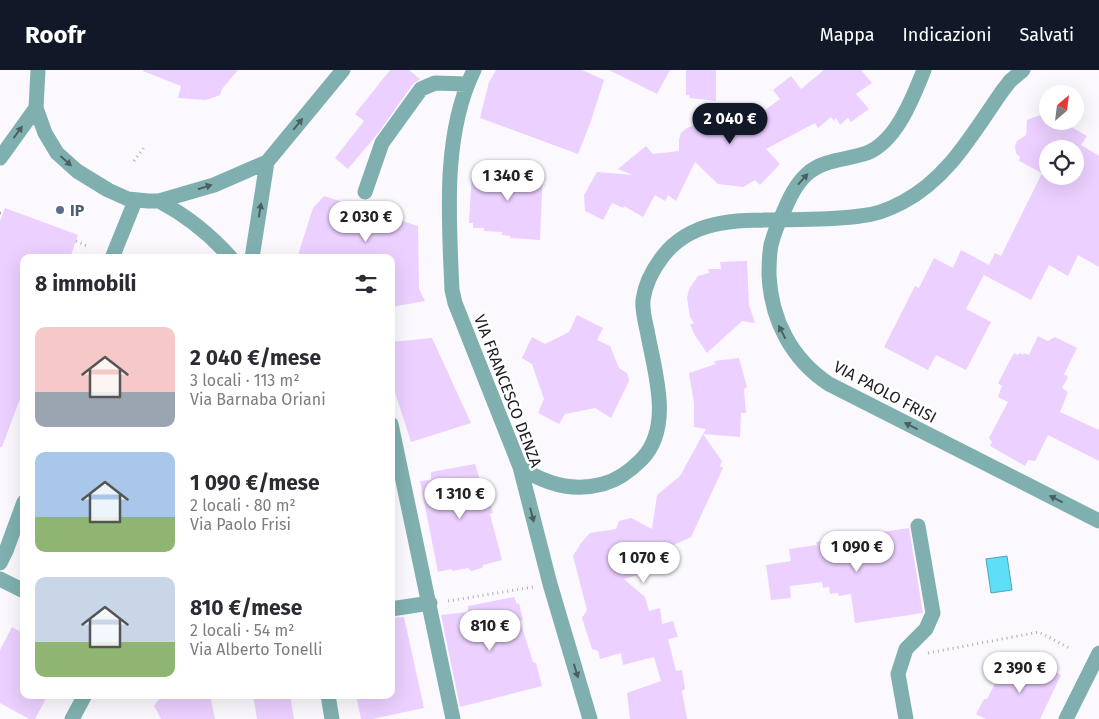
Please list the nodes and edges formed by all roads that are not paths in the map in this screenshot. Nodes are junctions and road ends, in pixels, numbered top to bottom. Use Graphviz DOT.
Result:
graph roads {
  1 [pos="38,70"];
  2 [pos="343,70"];
  3 [pos="474,70"];
  4 [pos="924,70"];
  5 [pos="1023,70"];
  6 [pos="467,84"];
  7 [pos="36,108"];
  8 [pos="0,158"];
  9 [pos="268,162"];
  10 [pos="365,192"];
  11 [pos="135,200"];
  12 [pos="159,201"];
  13 [pos="780,220"];
  14 [pos="114,254"];
  15 [pos="227,254"];
  16 [pos="253,254"];
  17 [pos="395,442"];
  18 [pos="520,468"];
  19 [pos="20,513"];
  20 [pos="1099,521"];
  21 [pos="918,526"];
  22 [pos="0,563"];
  23 [pos="0,579"];
  24 [pos="20,589"];
  25 [pos="430,603"];
  26 [pos="395,608"];
  27 [pos="1099,653"];
  28 [pos="83,699"];
  29 [pos="329,699"];
  30 [pos="72,719"];
  31 [pos="332,719"];
  32 [pos="454,719"];
  33 [pos="590,719"];
  34 [pos="906,719"];
  35 [pos="1066,719"];
  1 -- 7 [label="street"];
  9 -- 2 [label="street, one-way"];
  3 -- 6 [label="street, VIA FRANCESCO DENZA"];
  13 -- 4 [label="street, VIA PAOLO FRISI, one-way"];
  5 -- 13 [label="street"];
  6 -- 10 [label="street"];
  6 -- 18 [label="street, VIA FRANCESCO DENZA"];
  8 -- 7 [label="street, one-way"];
  7 -- 11 [label="street, one-way"];
  12 -- 9 [label="street, one-way"];
  16 -- 9 [label="street, one-way"];
  11 -- 12 [label="street"];
  11 -- 14 [label="street"];
  12 -- 15 [label="street"];
  13 -- 18 [label="street"];
  20 -- 13 [label="street, VIA PAOLO FRISI, one-way"];
  17 -- 25 [label="street"];
  18 -- 33 [label="street, VIA FRANCESCO DENZA, one-way"];
  19 -- 22 [label="street"];
  21 -- 34 [label="street"];
  23 -- 24 [label="street"];
  25 -- 26 [label="street"];
  25 -- 32 [label="street"];
  27 -- 35 [label="street"];
  28 -- 30 [label="street"];
  29 -- 31 [label="street"];
}
